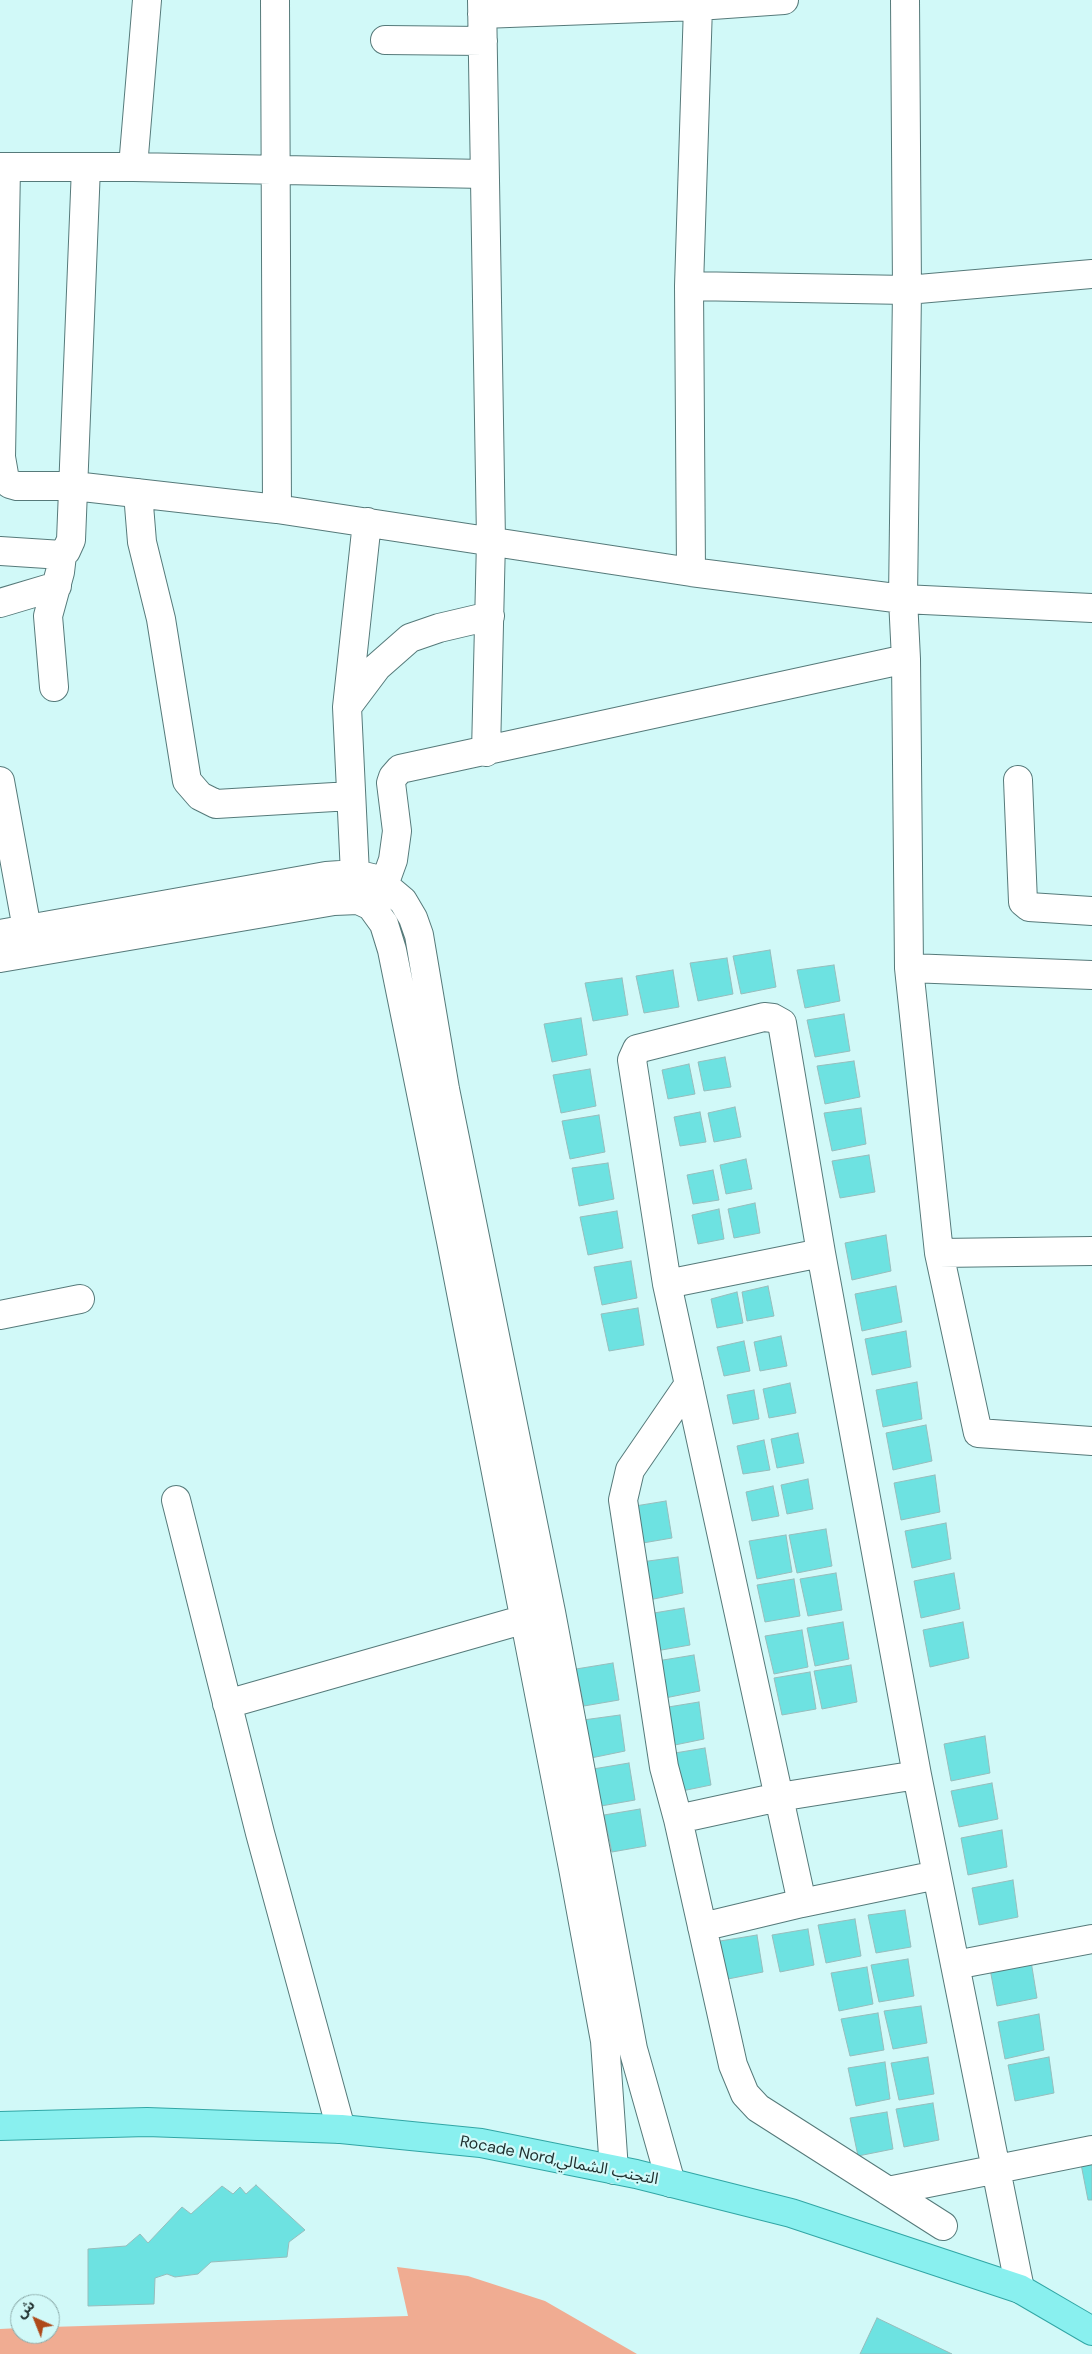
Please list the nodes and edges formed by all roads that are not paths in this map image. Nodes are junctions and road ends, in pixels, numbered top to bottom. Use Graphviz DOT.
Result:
graph roads {
  1 [pos="146,0"];
  2 [pos="275,0"];
  3 [pos="784,0"];
  4 [pos="905,0"];
  5 [pos="698,6"];
  6 [pos="482,7"];
  7 [pos="385,40"];
  8 [pos="483,41"];
  9 [pos="3,167"];
  10 [pos="86,167"];
  11 [pos="133,167"];
  12 [pos="276,171"];
  13 [pos="484,174"];
  14 [pos="1092,274"];
  15 [pos="690,286"];
  16 [pos="907,290"];
  17 [pos="1,431"];
  18 [pos="74,486"];
  19 [pos="138,493"];
  20 [pos="277,509"];
  21 [pos="367,522"];
  22 [pos="491,540"];
  23 [pos="0,551"];
  24 [pos="62,554"];
  25 [pos="691,572"];
  26 [pos="57,586"];
  27 [pos="903,599"];
  28 [pos="0,603"];
  29 [pos="1092,608"];
  30 [pos="490,616"];
  31 [pos="906,659"];
  32 [pos="54,687"];
  33 [pos="347,707"];
  34 [pos="486,752"];
  35 [pos="1018,780"];
  36 [pos="0,781"];
  37 [pos="351,796"];
  38 [pos="355,874"];
  39 [pos="377,895"];
  40 [pos="1092,910"];
  41 [pos="12,942"];
  42 [pos="909,968"];
  43 [pos="1092,975"];
  44 [pos="1092,1252"];
  45 [pos="821,1253"];
  46 [pos="938,1253"];
  47 [pos="667,1284"];
  48 [pos="80,1299"];
  49 [pos="0,1315"];
  50 [pos="689,1384"];
  51 [pos="1092,1441"];
  52 [pos="176,1500"];
  53 [pos="539,1614"];
  54 [pos="227,1704"];
  55 [pos="918,1774"];
  56 [pos="779,1797"];
  57 [pos="678,1819"];
  58 [pos="937,1875"];
  59 [pos="802,1903"];
  60 [pos="702,1927"];
  61 [pos="1092,1939"];
  62 [pos="955,1965"];
  63 [pos="0,2126"];
  64 [pos="341,2130"];
  65 [pos="1092,2150"];
  66 [pos="996,2169"];
  67 [pos="614,2170"];
  68 [pos="671,2183"];
  69 [pos="888,2191"];
  70 [pos="943,2226"];
  71 [pos="1020,2289"];
  72 [pos="1092,2331"];
  1 -- 11 [label="street"];
  2 -- 12 [label="street"];
  3 -- 5 [label="street"];
  4 -- 16 [label="street"];
  5 -- 6 [label="street"];
  5 -- 15 [label="street"];
  6 -- 8 [label="street"];
  7 -- 8 [label="street"];
  8 -- 13 [label="street"];
  9 -- 10 [label="street"];
  9 -- 17 [label="street"];
  10 -- 11 [label="street"];
  10 -- 18 [label="street"];
  11 -- 12 [label="street"];
  12 -- 13 [label="street"];
  12 -- 20 [label="street"];
  13 -- 22 [label="street"];
  14 -- 16 [label="street"];
  15 -- 16 [label="street"];
  15 -- 25 [label="street"];
  16 -- 27 [label="street"];
  17 -- 18 [label="street"];
  18 -- 19 [label="street"];
  18 -- 24 [label="street"];
  19 -- 20 [label="street"];
  19 -- 37 [label="street"];
  20 -- 21 [label="street"];
  21 -- 22 [label="street"];
  21 -- 33 [label="street"];
  22 -- 25 [label="street"];
  22 -- 30 [label="street"];
  23 -- 24 [label="street"];
  24 -- 26 [label="street"];
  25 -- 27 [label="street"];
  26 -- 28 [label="street"];
  26 -- 32 [label="street"];
  27 -- 29 [label="street"];
  27 -- 31 [label="street"];
  30 -- 33 [label="street"];
  30 -- 34 [label="street"];
  31 -- 34 [label="street"];
  31 -- 42 [label="street"];
  33 -- 37 [label="street"];
  34 -- 39 [label="street"];
  35 -- 40 [label="street"];
  36 -- 41 [label="street"];
  37 -- 38 [label="street"];
  38 -- 39 [label="street"];
  38 -- 41 [label="street"];
  39 -- 41 [label="street"];
  39 -- 53 [label="street"];
  42 -- 43 [label="street"];
  42 -- 46 [label="street"];
  44 -- 46 [label="street"];
  45 -- 47 [label="street"];
  45 -- 47 [label="street"];
  45 -- 55 [label="street"];
  46 -- 51 [label="street"];
  47 -- 50 [label="street"];
  48 -- 49 [label="street"];
  50 -- 56 [label="street"];
  50 -- 57 [label="street"];
  52 -- 54 [label="street"];
  53 -- 54 [label="street"];
  53 -- 67 [label="street"];
  53 -- 68 [label="street"];
  54 -- 64 [label="street"];
  55 -- 56 [label="street"];
  55 -- 58 [label="street"];
  56 -- 57 [label="street"];
  56 -- 59 [label="street"];
  57 -- 60 [label="street"];
  58 -- 59 [label="street"];
  58 -- 62 [label="street"];
  59 -- 60 [label="street"];
  60 -- 69 [label="street"];
  61 -- 62 [label="street"];
  62 -- 66 [label="street"];
  63 -- 64 [label="main road, Rocade Nord,التجنب الشمالي"];
  64 -- 67 [label="main road, Rocade Nord,التجنب الشمالي"];
  65 -- 66 [label="street"];
  66 -- 69 [label="street"];
  66 -- 71 [label="street"];
  67 -- 68 [label="main road, Rocade Nord,التجنب الشمالي"];
  68 -- 71 [label="main road, Rocade Nord,التجنب الشمالي"];
  69 -- 70 [label="street"];
  71 -- 72 [label="main road, Rocade Nord,التجنب الشمالي"];
}
